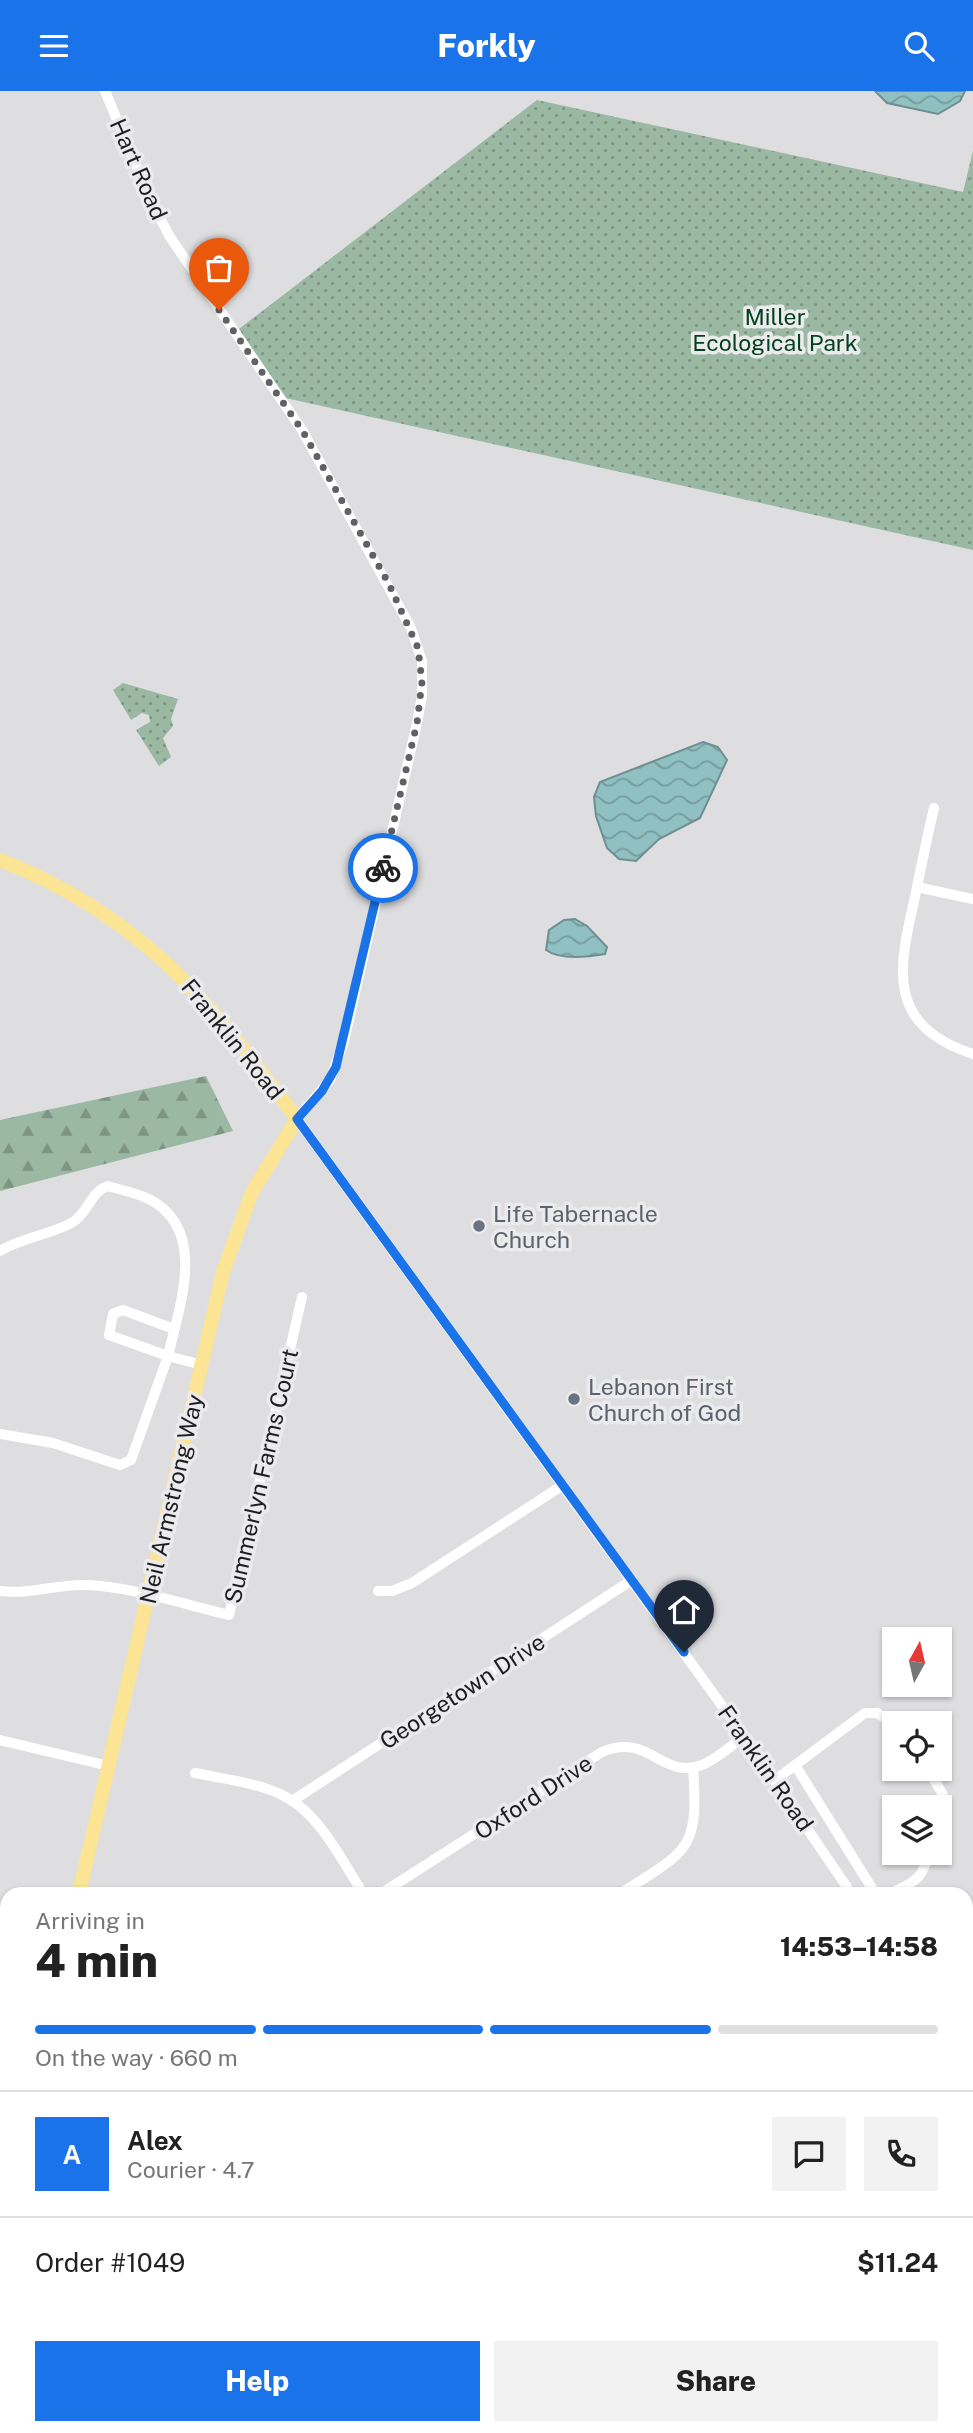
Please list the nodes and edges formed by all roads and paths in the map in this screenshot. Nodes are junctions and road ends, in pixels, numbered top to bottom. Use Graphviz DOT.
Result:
graph roads {
  1 [pos="105,91"];
  2 [pos="934,808"];
  3 [pos="0,860"];
  4 [pos="917,887"];
  5 [pos="973,899"];
  6 [pos="973,1054"];
  7 [pos="297,1119"];
  8 [pos="0,1251"];
  9 [pos="302,1297"];
  10 [pos="174,1329"];
  11 [pos="168,1356"];
  12 [pos="202,1364"];
  13 [pos="0,1434"];
  14 [pos="563,1485"];
  15 [pos="632,1580"];
  16 [pos="0,1591"];
  17 [pos="378,1591"];
  18 [pos="148,1596"];
  19 [pos="882,1716"];
  20 [pos="744,1737"];
  21 [pos="0,1740"];
  22 [pos="795,1765"];
  23 [pos="109,1766"];
  24 [pos="693,1767"];
  25 [pos="195,1773"];
  26 [pos="775,1780"];
  27 [pos="292,1801"];
  28 [pos="926,1865"];
  29 [pos="80,1887"];
  30 [pos="359,1887"];
  31 [pos="391,1887"];
  32 [pos="631,1887"];
  33 [pos="846,1887"];
  34 [pos="871,1887"];
  35 [pos="904,1887"];
  1 -- 7 [label="street, Hart Road"];
  2 -- 4 [label="street"];
  3 -- 7 [label="main road, Franklin Road"];
  4 -- 5 [label="street"];
  4 -- 6 [label="street"];
  7 -- 12 [label="main road, Neil Armstrong Way"];
  7 -- 14 [label="street, Franklin Road"];
  8 -- 10 [label="street"];
  9 -- 18 [label="street, Summerlyn Farms Court"];
  10 -- 11 [label="street"];
  10 -- 11 [label="street"];
  11 -- 12 [label="street"];
  11 -- 13 [label="street"];
  12 -- 18 [label="main road, Neil Armstrong Way"];
  14 -- 15 [label="street, Franklin Road"];
  14 -- 17 [label="street"];
  15 -- 20 [label="street, Franklin Road"];
  15 -- 27 [label="street, Georgetown Drive"];
  16 -- 18 [label="street"];
  18 -- 23 [label="main road, Neil Armstrong Way"];
  19 -- 22 [label="street"];
  20 -- 24 [label="street"];
  20 -- 26 [label="street, Franklin Road"];
  21 -- 23 [label="street"];
  22 -- 26 [label="street"];
  22 -- 34 [label="street"];
  23 -- 29 [label="main road, Neil Armstrong Way"];
  24 -- 31 [label="street, Oxford Drive"];
  24 -- 32 [label="street"];
  25 -- 27 [label="street"];
  26 -- 33 [label="street, Franklin Road"];
  27 -- 30 [label="street"];
  28 -- 35 [label="street"];
}
